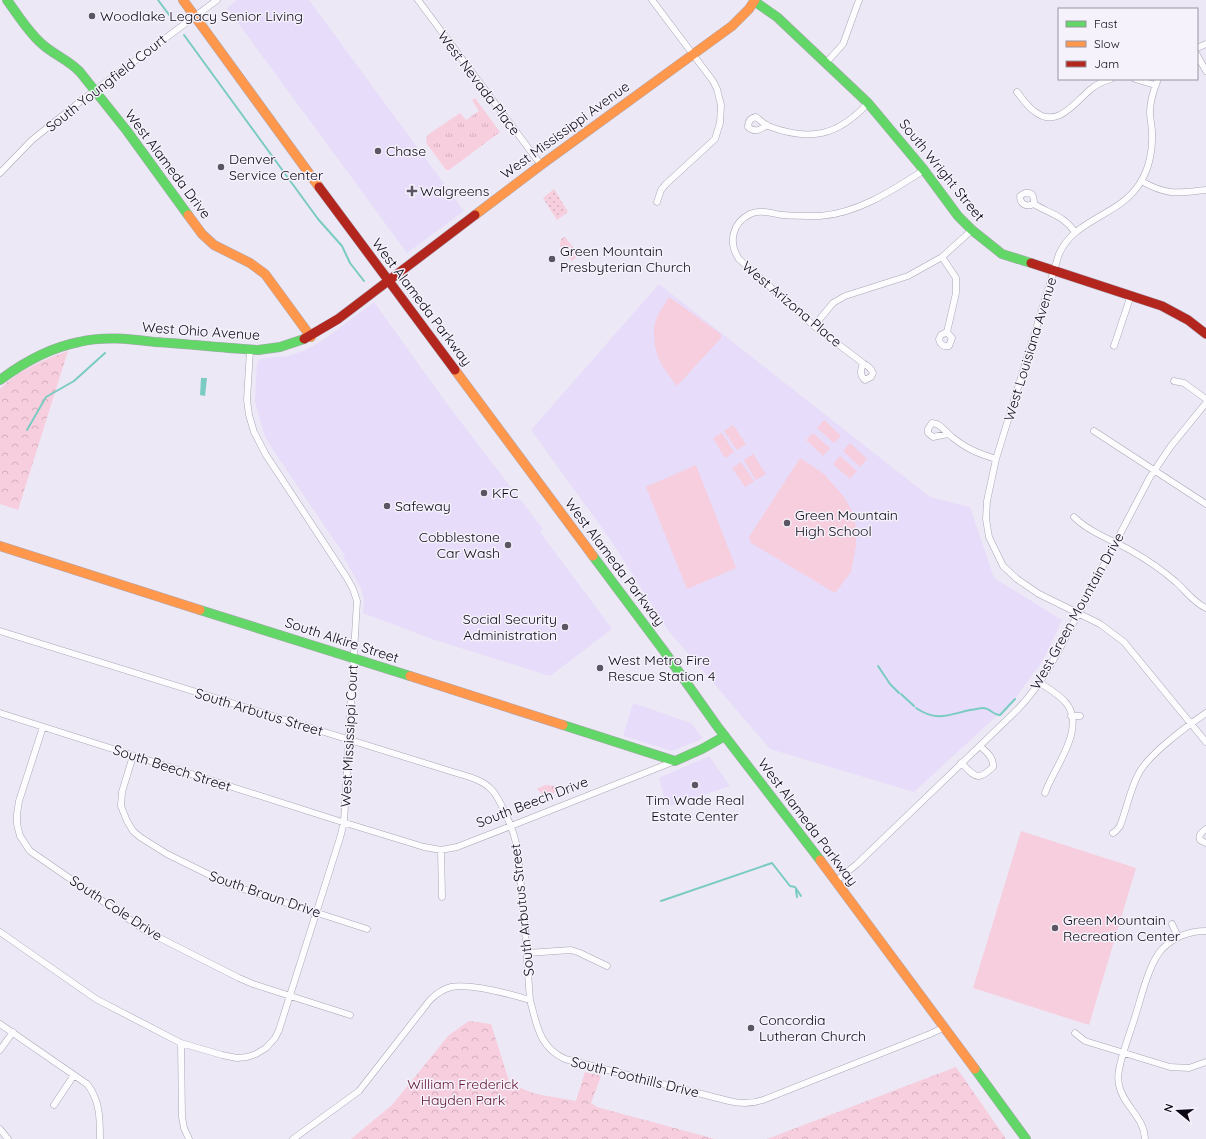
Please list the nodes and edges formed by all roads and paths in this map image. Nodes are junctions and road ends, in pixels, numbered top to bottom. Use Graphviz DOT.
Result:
graph roads {
  1 [pos="7,0"];
  2 [pos="183,0"];
  3 [pos="217,0"];
  4 [pos="418,0"];
  5 [pos="652,0"];
  6 [pos="859,0"];
  7 [pos="754,1"];
  8 [pos="194,15"];
  9 [pos="692,54"];
  10 [pos="1198,57"];
  11 [pos="826,63"];
  12 [pos="1206,71"];
  13 [pos="1108,80"];
  14 [pos="1142,80"];
  15 [pos="1156,82"];
  16 [pos="95,90"];
  17 [pos="1017,92"];
  18 [pos="868,103"];
  19 [pos="766,125"];
  20 [pos="541,165"];
  21 [pos="924,170"];
  22 [pos="0,173"];
  23 [pos="1142,181"];
  24 [pos="1206,190"];
  25 [pos="657,202"];
  26 [pos="1034,204"];
  27 [pos="972,230"];
  28 [pos="1075,232"];
  29 [pos="942,257"];
  30 [pos="1054,270"];
  31 [pos="388,279"];
  32 [pos="1131,295"];
  33 [pos="814,326"];
  34 [pos="947,332"];
  35 [pos="1206,334"];
  36 [pos="311,336"];
  37 [pos="1114,346"];
  38 [pos="250,350"];
  39 [pos="863,363"];
  40 [pos="0,380"];
  41 [pos="1174,381"];
  42 [pos="1206,399"];
  43 [pos="1206,403"];
  44 [pos="1094,432"];
  45 [pos="948,434"];
  46 [pos="996,458"];
  47 [pos="1154,471"];
  48 [pos="1206,504"];
  49 [pos="1074,517"];
  50 [pos="1116,542"];
  51 [pos="0,546"];
  52 [pos="1206,608"];
  53 [pos="1079,614"];
  54 [pos="0,631"];
  55 [pos="354,658"];
  56 [pos="1040,683"];
  57 [pos="1206,713"];
  58 [pos="0,714"];
  59 [pos="1072,716"];
  60 [pos="1080,716"];
  61 [pos="1191,724"];
  62 [pos="43,727"];
  63 [pos="725,736"];
  64 [pos="349,740"];
  65 [pos="1206,742"];
  66 [pos="980,746"];
  67 [pos="133,756"];
  68 [pos="675,761"];
  69 [pos="961,763"];
  70 [pos="1044,793"];
  71 [pos="344,822"];
  72 [pos="511,826"];
  73 [pos="1206,829"];
  74 [pos="1113,833"];
  75 [pos="1206,843"];
  76 [pos="441,850"];
  77 [pos="836,881"];
  78 [pos="442,897"];
  79 [pos="316,912"];
  80 [pos="1172,924"];
  81 [pos="367,929"];
  82 [pos="1206,931"];
  83 [pos="0,932"];
  84 [pos="1178,937"];
  85 [pos="527,953"];
  86 [pos="607,966"];
  87 [pos="290,996"];
  88 [pos="530,1000"];
  89 [pos="350,1015"];
  90 [pos="0,1024"];
  91 [pos="943,1028"];
  92 [pos="12,1032"];
  93 [pos="1075,1032"];
  94 [pos="181,1043"];
  95 [pos="0,1050"];
  96 [pos="1123,1054"];
  97 [pos="1206,1062"];
  98 [pos="74,1075"];
  99 [pos="54,1105"];
  100 [pos="0,1129"];
  101 [pos="8,1139"];
  102 [pos="100,1139"];
  103 [pos="189,1139"];
  104 [pos="293,1139"];
  105 [pos="1026,1139"];
  106 [pos="1145,1139"];
  1 -- 16 [label="street, West Alameda Drive"];
  2 -- 8 [label="street, West Alameda Parkway"];
  3 -- 8 [label="street, South Youngfield Court"];
  4 -- 20 [label="street, West Nevada Place"];
  5 -- 9 [label="street"];
  6 -- 11 [label="street"];
  7 -- 9 [label="street, West Mississippi Avenue"];
  7 -- 11 [label="street, South Wright Street"];
  8 -- 16 [label="street, South Youngfield Court"];
  8 -- 31 [label="street, West Alameda Parkway"];
  9 -- 20 [label="street, West Mississippi Avenue"];
  9 -- 25 [label="street"];
  10 -- 12 [label="street"];
  11 -- 18 [label="street, South Wright Street"];
  13 -- 17 [label="street"];
  14 -- 15 [label="street"];
  15 -- 23 [label="street, West Louisiana Avenue"];
  16 -- 22 [label="street, South Youngfield Court"];
  16 -- 36 [label="street, West Alameda Drive"];
  18 -- 19 [label="street"];
  18 -- 21 [label="street, South Wright Street"];
  20 -- 31 [label="street, West Mississippi Avenue"];
  21 -- 27 [label="street, South Wright Street"];
  21 -- 33 [label="street, West Arizona Place"];
  23 -- 24 [label="street"];
  23 -- 28 [label="street, West Louisiana Avenue"];
  26 -- 28 [label="street"];
  27 -- 29 [label="street"];
  27 -- 30 [label="street, South Wright Street"];
  28 -- 30 [label="street, West Louisiana Avenue"];
  29 -- 33 [label="street"];
  29 -- 34 [label="street"];
  30 -- 32 [label="street, South Wright Street"];
  30 -- 46 [label="street, West Louisiana Avenue"];
  31 -- 36 [label="street, West Ohio Avenue"];
  31 -- 63 [label="street, West Alameda Parkway"];
  32 -- 35 [label="street, South Wright Street"];
  32 -- 37 [label="street"];
  33 -- 39 [label="street, West Arizona Place"];
  36 -- 38 [label="street, West Ohio Avenue"];
  38 -- 40 [label="street, West Ohio Avenue"];
  38 -- 55 [label="street, West Mississippi Court"];
  41 -- 42 [label="street"];
  43 -- 47 [label="street, West Green Mountain Drive"];
  44 -- 47 [label="street"];
  45 -- 46 [label="street"];
  46 -- 53 [label="street, West Louisiana Avenue"];
  47 -- 48 [label="street"];
  47 -- 50 [label="street, West Green Mountain Drive"];
  49 -- 50 [label="street"];
  50 -- 52 [label="street"];
  50 -- 53 [label="street, West Green Mountain Drive"];
  51 -- 55 [label="street, South Alkire Street"];
  53 -- 56 [label="street, West Green Mountain Drive"];
  53 -- 61 [label="street, West Louisiana Avenue"];
  54 -- 64 [label="street, South Arbutus Street"];
  55 -- 64 [label="street, West Mississippi Court"];
  55 -- 68 [label="street, South Alkire Street"];
  56 -- 59 [label="street"];
  56 -- 66 [label="street, West Green Mountain Drive"];
  57 -- 61 [label="street"];
  58 -- 62 [label="street, South Beech Street"];
  59 -- 60 [label="street"];
  59 -- 70 [label="street"];
  61 -- 65 [label="street, West Louisiana Avenue"];
  61 -- 74 [label="street"];
  62 -- 67 [label="street, South Beech Street"];
  62 -- 87 [label="street, South Cole Drive"];
  63 -- 68 [label="street, South Beech Drive"];
  63 -- 77 [label="street, West Alameda Parkway"];
  64 -- 71 [label="street, West Mississippi Court"];
  64 -- 72 [label="street, South Arbutus Street"];
  66 -- 69 [label="street, West Green Mountain Drive"];
  66 -- 69 [label="street"];
  67 -- 71 [label="street, South Beech Street"];
  67 -- 79 [label="street, South Braun Drive"];
  68 -- 72 [label="street, South Beech Drive"];
  69 -- 77 [label="street, West Green Mountain Drive"];
  71 -- 76 [label="street, South Beech Drive"];
  71 -- 79 [label="street, West Mississippi Court"];
  72 -- 76 [label="street, South Beech Drive"];
  72 -- 85 [label="street, South Arbutus Street"];
  73 -- 75 [label="street"];
  76 -- 78 [label="street"];
  77 -- 91 [label="street, West Alameda Parkway"];
  79 -- 81 [label="street, South Braun Drive"];
  79 -- 87 [label="street, West Mississippi Court"];
  80 -- 84 [label="street"];
  82 -- 84 [label="street"];
  83 -- 94 [label="street"];
  84 -- 96 [label="street"];
  85 -- 86 [label="street"];
  85 -- 88 [label="street, South Arbutus Street"];
  87 -- 89 [label="street, South Cole Drive"];
  87 -- 94 [label="street, West Mississippi Court"];
  88 -- 91 [label="street, South Foothills Drive"];
  88 -- 104 [label="street"];
  90 -- 92 [label="street"];
  91 -- 105 [label="street, West Alameda Parkway"];
  92 -- 95 [label="street"];
  92 -- 98 [label="street"];
  93 -- 96 [label="street"];
  94 -- 103 [label="street"];
  96 -- 97 [label="street"];
  96 -- 106 [label="street"];
  98 -- 99 [label="street"];
  98 -- 102 [label="street"];
  100 -- 101 [label="street"];
}
